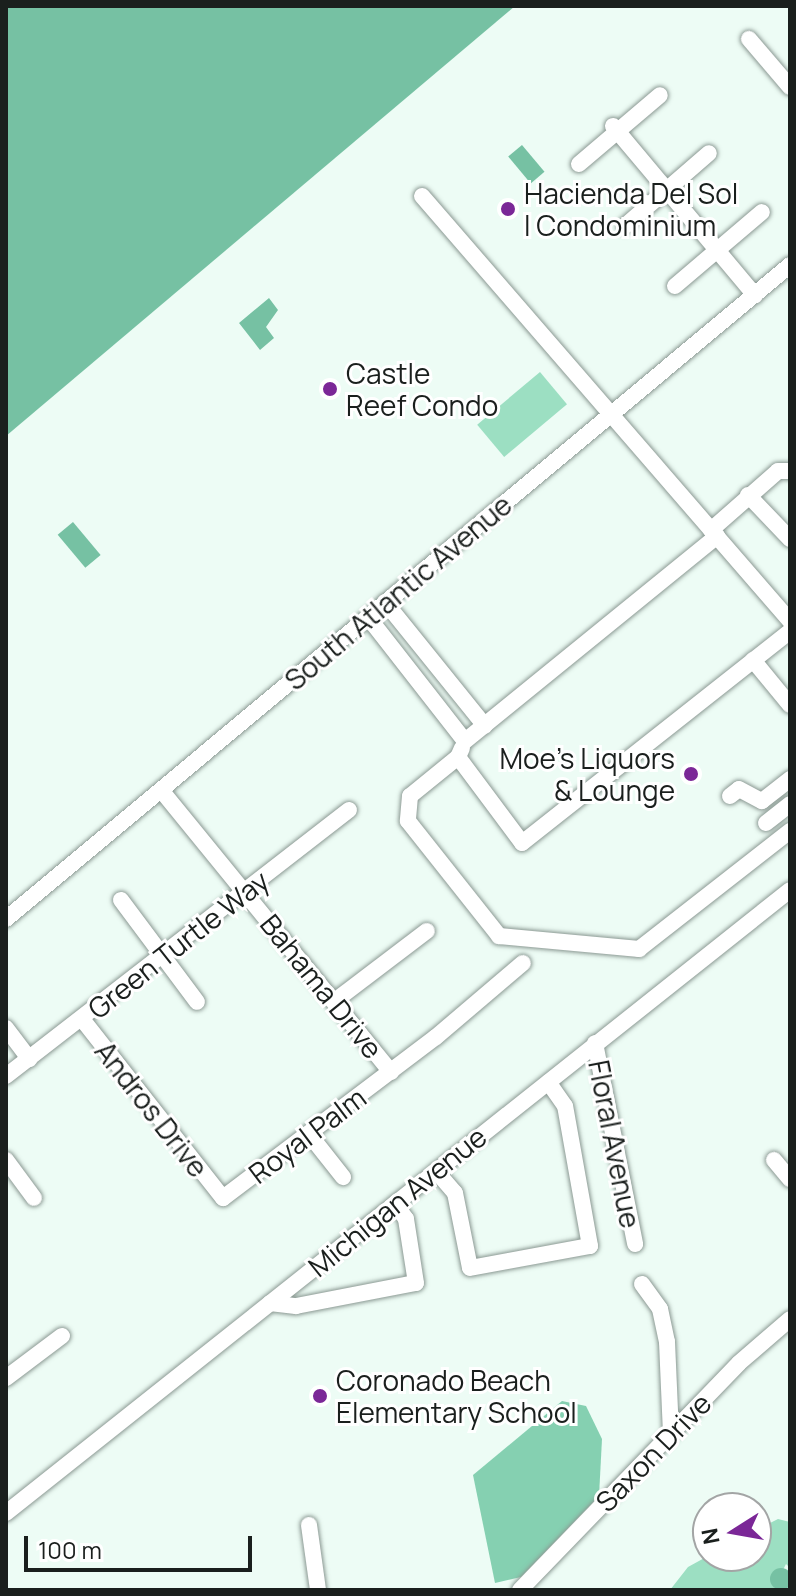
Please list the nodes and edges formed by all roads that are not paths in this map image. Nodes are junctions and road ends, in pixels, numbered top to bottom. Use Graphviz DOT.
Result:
graph roads {
  1 [pos="749,39"];
  2 [pos="790,87"];
  3 [pos="660,95"];
  4 [pos="615,129"];
  5 [pos="709,153"];
  6 [pos="579,164"];
  7 [pos="666,190"];
  8 [pos="422,196"];
  9 [pos="762,212"];
  10 [pos="625,226"];
  11 [pos="717,250"];
  12 [pos="790,265"];
  13 [pos="675,286"];
  14 [pos="755,295"];
  15 [pos="611,413"];
  16 [pos="790,471"];
  17 [pos="748,495"];
  18 [pos="714,533"];
  19 [pos="790,539"];
  20 [pos="385,602"];
  21 [pos="368,617"];
  22 [pos="790,621"];
  23 [pos="790,631"];
  24 [pos="753,660"];
  25 [pos="790,705"];
  26 [pos="485,726"];
  27 [pos="465,741"];
  28 [pos="458,757"];
  29 [pos="790,779"];
  30 [pos="161,790"];
  31 [pos="730,796"];
  32 [pos="790,804"];
  33 [pos="349,810"];
  34 [pos="766,823"];
  35 [pos="790,831"];
  36 [pos="790,890"];
  37 [pos="245,891"];
  38 [pos="121,900"];
  39 [pos="6,919"];
  40 [pos="427,931"];
  41 [pos="163,957"];
  42 [pos="523,963"];
  43 [pos="336,1000"];
  44 [pos="197,1002"];
  45 [pos="82,1019"];
  46 [pos="6,1028"];
  47 [pos="595,1043"];
  48 [pos="29,1059"];
  49 [pos="391,1072"];
  50 [pos="6,1076"];
  51 [pos="548,1082"];
  52 [pos="309,1134"];
  53 [pos="6,1160"];
  54 [pos="774,1160"];
  55 [pos="436,1171"];
  56 [pos="343,1177"];
  57 [pos="790,1179"];
  58 [pos="34,1198"];
  59 [pos="223,1198"];
  60 [pos="395,1203"];
  61 [pos="635,1244"];
  62 [pos="642,1284"];
  63 [pos="270,1303"];
  64 [pos="790,1319"];
  65 [pos="62,1336"];
  66 [pos="6,1378"];
  67 [pos="671,1432"];
  68 [pos="6,1513"];
  69 [pos="309,1525"];
  70 [pos="318,1590"];
  71 [pos="520,1590"];
  1 -- 2 [label="street"];
  3 -- 4 [label="street"];
  4 -- 6 [label="street"];
  4 -- 7 [label="street"];
  5 -- 7 [label="street"];
  7 -- 10 [label="street"];
  7 -- 11 [label="street"];
  8 -- 15 [label="street"];
  9 -- 11 [label="street"];
  11 -- 13 [label="street"];
  11 -- 14 [label="street"];
  12 -- 14 [label="street, South Atlantic Avenue"];
  14 -- 15 [label="street, South Atlantic Avenue"];
  15 -- 18 [label="street"];
  15 -- 20 [label="street, South Atlantic Avenue"];
  16 -- 17 [label="street"];
  17 -- 18 [label="street"];
  17 -- 19 [label="street"];
  18 -- 22 [label="street"];
  18 -- 26 [label="street"];
  20 -- 21 [label="street, South Atlantic Avenue"];
  20 -- 26 [label="street"];
  21 -- 27 [label="street"];
  21 -- 30 [label="street, South Atlantic Avenue"];
  23 -- 24 [label="street"];
  24 -- 25 [label="street"];
  24 -- 28 [label="street"];
  26 -- 27 [label="street"];
  27 -- 28 [label="street"];
  28 -- 35 [label="street"];
  29 -- 31 [label="street"];
  30 -- 37 [label="street, Bahama Drive"];
  30 -- 39 [label="street, South Atlantic Avenue"];
  32 -- 34 [label="street"];
  33 -- 37 [label="street, Green Turtle Way"];
  36 -- 47 [label="street, Michigan Avenue"];
  37 -- 41 [label="street, Green Turtle Way"];
  37 -- 43 [label="street, Bahama Drive"];
  38 -- 41 [label="street"];
  40 -- 43 [label="street"];
  41 -- 44 [label="street"];
  41 -- 45 [label="street, Green Turtle Way"];
  42 -- 49 [label="street, Royal Palm"];
  43 -- 49 [label="street, Bahama Drive"];
  45 -- 48 [label="street, Green Turtle Way"];
  45 -- 59 [label="street, Andros Drive"];
  46 -- 48 [label="street"];
  47 -- 51 [label="street, Michigan Avenue"];
  47 -- 61 [label="street, Floral Avenue"];
  48 -- 50 [label="street, Green Turtle Way"];
  49 -- 52 [label="street, Royal Palm"];
  51 -- 55 [label="street, Michigan Avenue"];
  51 -- 55 [label="street"];
  52 -- 56 [label="street"];
  52 -- 59 [label="street, Royal Palm"];
  53 -- 58 [label="street"];
  54 -- 57 [label="street"];
  55 -- 60 [label="street, Michigan Avenue"];
  60 -- 63 [label="street, Michigan Avenue"];
  60 -- 63 [label="street"];
  62 -- 67 [label="street"];
  63 -- 68 [label="street, Michigan Avenue"];
  64 -- 67 [label="street, Saxon Drive"];
  65 -- 66 [label="street"];
  67 -- 71 [label="street, Saxon Drive"];
  69 -- 70 [label="street"];
}
